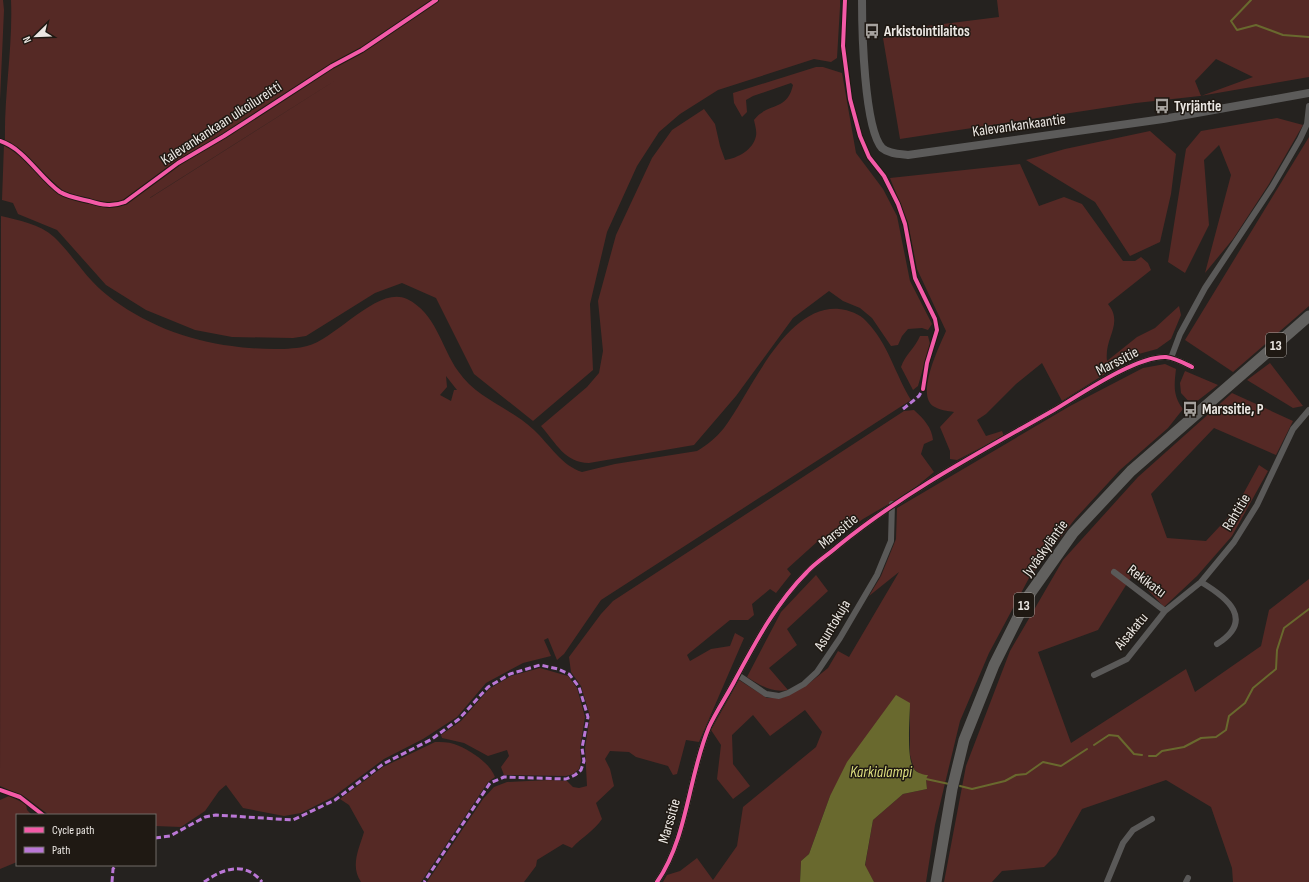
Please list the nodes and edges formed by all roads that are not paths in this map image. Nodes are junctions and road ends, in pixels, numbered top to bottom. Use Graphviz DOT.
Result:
graph roads {
  1 [pos="862,0"];
  2 [pos="1309,94"];
  3 [pos="1309,106"];
  4 [pos="1309,316"];
  5 [pos="1171,358"];
  6 [pos="1192,367"];
  7 [pos="1309,410"];
  8 [pos="1302,416"];
  9 [pos="1309,420"];
  10 [pos="892,504"];
  11 [pos="1114,572"];
  12 [pos="1201,582"];
  13 [pos="1165,611"];
  14 [pos="1217,644"];
  15 [pos="738,675"];
  16 [pos="1094,675"];
  17 [pos="1152,819"];
  18 [pos="657,882"];
  19 [pos="936,882"];
  20 [pos="1107,882"];
  1 -- 2 [label="street, Kalevankankaantie"];
  3 -- 5 [label="street"];
  4 -- 19 [label="highway, Jyväskyläntie / 13"];
  5 -- 6 [label="street, Marssitie"];
  5 -- 10 [label="street, Marssitie"];
  7 -- 8 [label="street, Rahtitie"];
  8 -- 9 [label="street"];
  8 -- 12 [label="street, Rahtitie"];
  10 -- 15 [label="street, Marssitie"];
  10 -- 15 [label="street, Asuntokuja"];
  11 -- 13 [label="street, Rekikatu"];
  12 -- 13 [label="street, Rahtitie"];
  12 -- 14 [label="street"];
  13 -- 16 [label="street, Aisakatu"];
  15 -- 18 [label="street, Marssitie"];
  17 -- 20 [label="street"];
}
